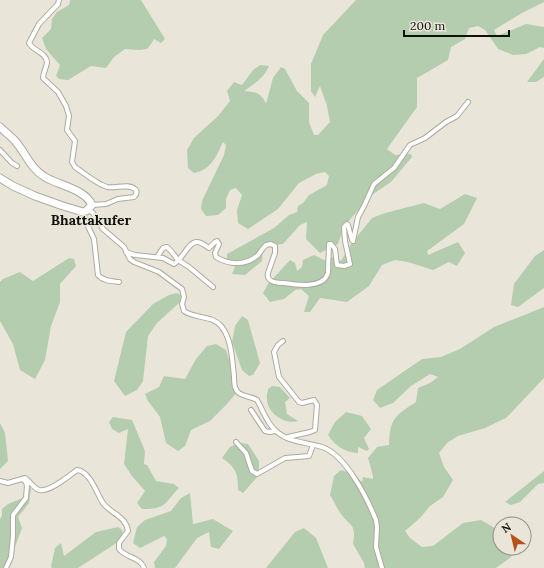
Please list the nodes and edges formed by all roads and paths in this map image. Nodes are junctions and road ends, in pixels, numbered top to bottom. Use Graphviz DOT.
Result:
graph roads {
  1 [pos="59,0"];
  2 [pos="468,102"];
  3 [pos="1,131"];
  4 [pos="0,150"];
  5 [pos="17,166"];
  6 [pos="0,178"];
  7 [pos="92,205"];
  8 [pos="85,211"];
  9 [pos="126,252"];
  10 [pos="157,257"];
  11 [pos="179,261"];
  12 [pos="118,282"];
  13 [pos="212,286"];
  14 [pos="283,341"];
  15 [pos="251,410"];
  16 [pos="276,431"];
  17 [pos="287,438"];
  18 [pos="236,442"];
  19 [pos="313,445"];
  20 [pos="22,479"];
  21 [pos="0,481"];
  22 [pos="6,568"];
  23 [pos="144,568"];
  24 [pos="382,568"];
  1 -- 7 [label="street"];
  2 -- 11 [label="street"];
  3 -- 7 [label="highway"];
  4 -- 5 [label="street"];
  6 -- 8 [label="highway"];
  7 -- 8 [label="highway"];
  8 -- 9 [label="street"];
  8 -- 12 [label="street"];
  9 -- 10 [label="street"];
  9 -- 16 [label="street"];
  10 -- 11 [label="street"];
  10 -- 11 [label="street"];
  11 -- 13 [label="street"];
  14 -- 17 [label="street"];
  15 -- 16 [label="street"];
  16 -- 17 [label="street"];
  17 -- 19 [label="street"];
  18 -- 19 [label="street"];
  19 -- 24 [label="street"];
  20 -- 21 [label="street"];
  20 -- 22 [label="street"];
  20 -- 23 [label="street"];
}
